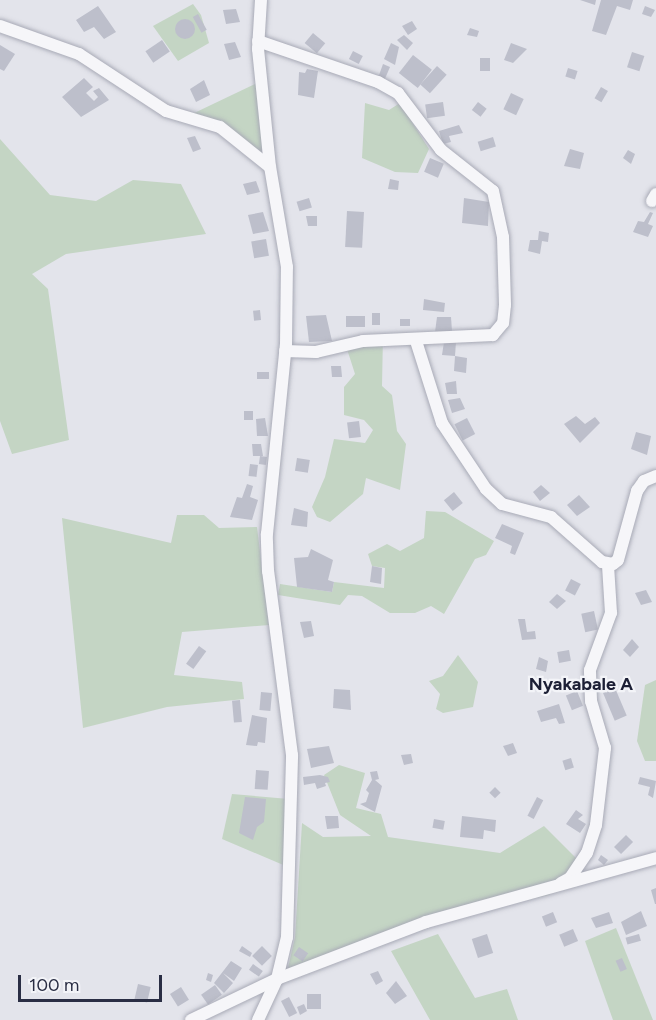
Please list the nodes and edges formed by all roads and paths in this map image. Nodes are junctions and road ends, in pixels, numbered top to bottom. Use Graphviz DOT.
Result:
graph roads {
  1 [pos="261,0"];
  2 [pos="0,26"];
  3 [pos="258,41"];
  4 [pos="270,167"];
  5 [pos="416,341"];
  6 [pos="285,351"];
  7 [pos="656,476"];
  8 [pos="608,565"];
  9 [pos="656,858"];
  10 [pos="548,890"];
  11 [pos="277,979"];
  12 [pos="190,1020"];
  13 [pos="258,1020"];
  1 -- 3 [label="street"];
  2 -- 4 [label="street"];
  3 -- 4 [label="street"];
  3 -- 5 [label="street"];
  4 -- 6 [label="street"];
  5 -- 6 [label="street"];
  5 -- 8 [label="street"];
  6 -- 11 [label="street"];
  7 -- 8 [label="street"];
  8 -- 10 [label="street"];
  9 -- 10 [label="street"];
  10 -- 11 [label="street"];
  11 -- 12 [label="street"];
  11 -- 13 [label="street"];
}
